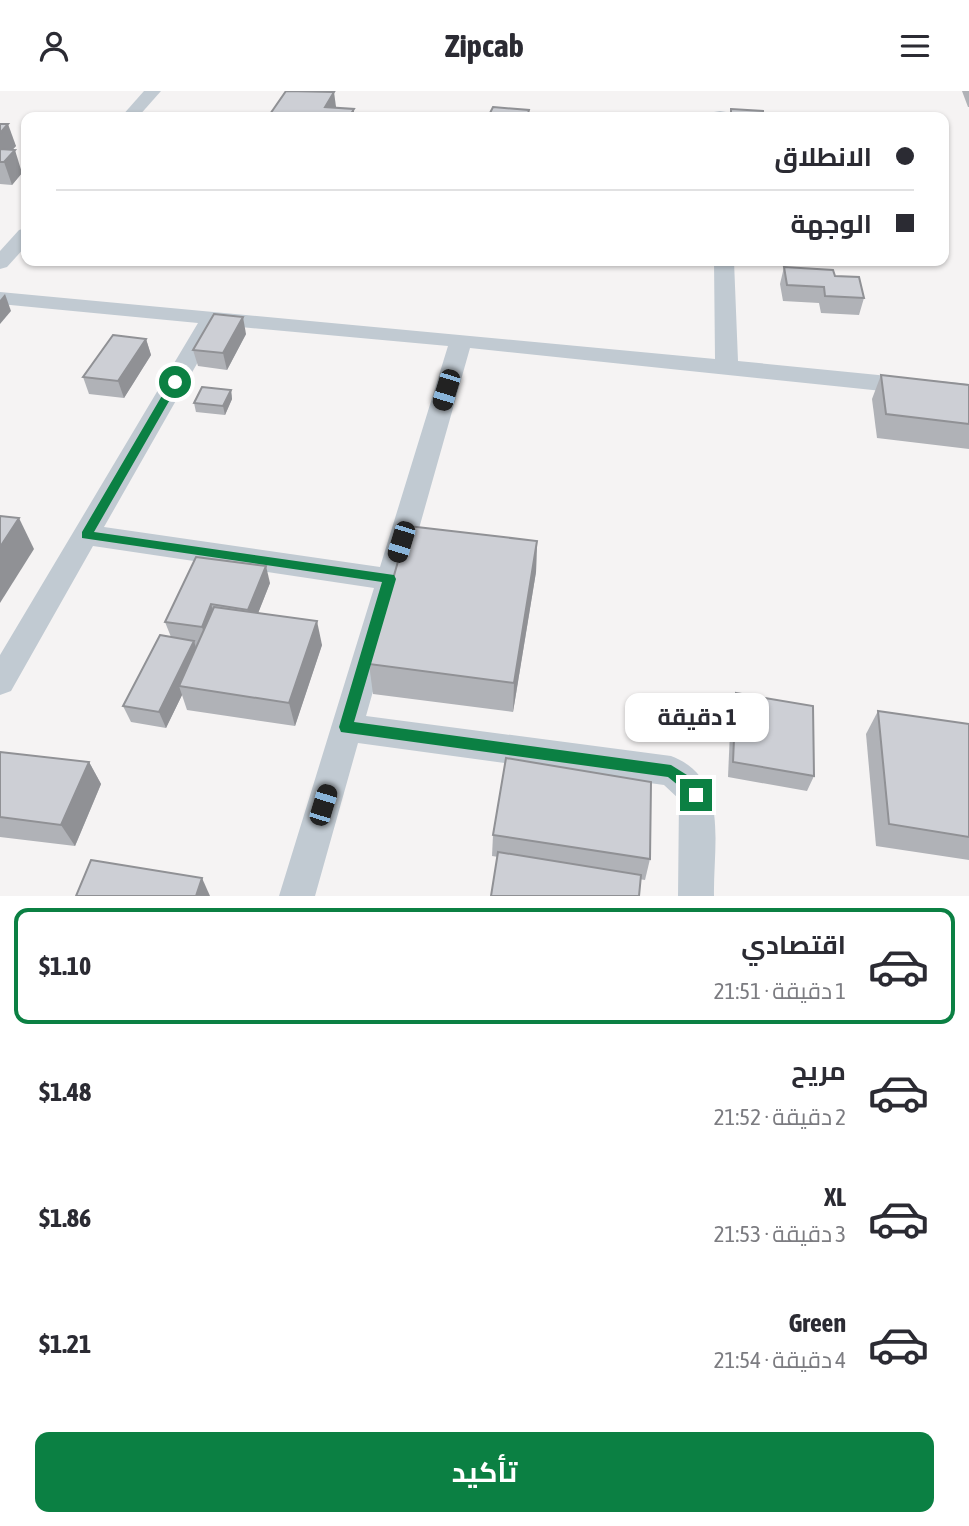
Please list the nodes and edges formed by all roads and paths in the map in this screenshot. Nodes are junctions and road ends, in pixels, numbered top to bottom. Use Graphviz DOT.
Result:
graph roads {
  1 [pos="153,91"];
  2 [pos="134,112"];
  3 [pos="21,240"];
  4 [pos="0,263"];
  5 [pos="724,266"];
  6 [pos="0,298"];
  7 [pos="213,317"];
  8 [pos="461,340"];
  9 [pos="727,366"];
  10 [pos="969,392"];
  11 [pos="86,535"];
  12 [pos="390,579"];
  13 [pos="0,682"];
  14 [pos="346,727"];
  15 [pos="297,896"];
  16 [pos="696,896"];
  1 -- 2 [label="street"];
  3 -- 4 [label="street"];
  5 -- 9 [label="street"];
  6 -- 7 [label="street"];
  7 -- 8 [label="street"];
  7 -- 11 [label="street"];
  8 -- 9 [label="street"];
  8 -- 12 [label="street"];
  9 -- 10 [label="street"];
  11 -- 12 [label="street"];
  11 -- 13 [label="street"];
  12 -- 14 [label="street"];
  14 -- 15 [label="street"];
  14 -- 16 [label="street"];
}
